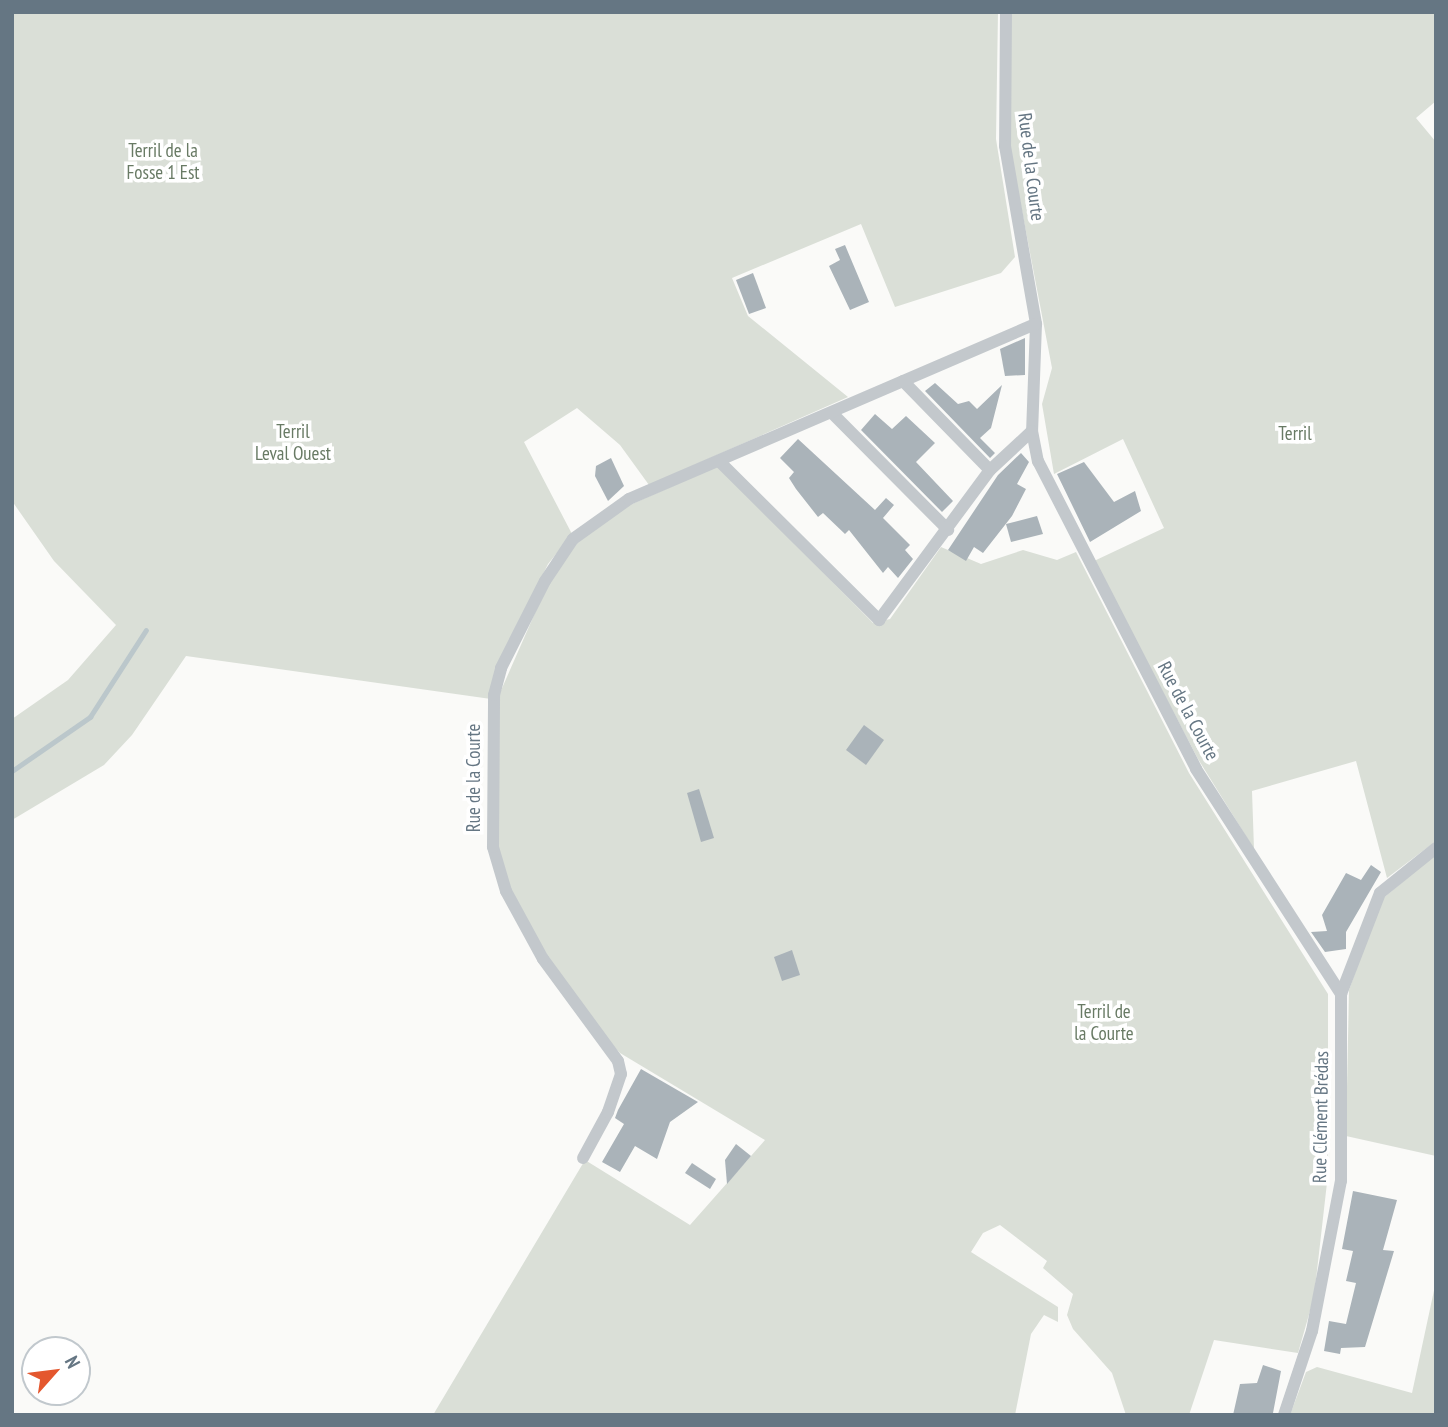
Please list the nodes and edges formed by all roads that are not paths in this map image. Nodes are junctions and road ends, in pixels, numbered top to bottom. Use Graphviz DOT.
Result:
graph roads {
  1 [pos="1006,12"];
  2 [pos="1036,324"];
  3 [pos="903,381"];
  4 [pos="832,413"];
  5 [pos="1031,431"];
  6 [pos="719,461"];
  7 [pos="990,470"];
  8 [pos="948,530"];
  9 [pos="1436,848"];
  10 [pos="1341,994"];
  11 [pos="583,1158"];
  12 [pos="1284,1415"];
  1 -- 2 [label="street, Rue de la Courte"];
  2 -- 3 [label="street, Rue de la Courte"];
  2 -- 5 [label="street, Rue de la Courte"];
  3 -- 4 [label="street, Rue de la Courte"];
  3 -- 7 [label="street"];
  4 -- 6 [label="street, Rue de la Courte"];
  4 -- 8 [label="street"];
  5 -- 7 [label="street"];
  5 -- 10 [label="street, Rue de la Courte"];
  6 -- 8 [label="street"];
  6 -- 11 [label="street, Rue de la Courte"];
  7 -- 8 [label="street"];
  9 -- 10 [label="street, Rue Clément Brédas"];
  10 -- 12 [label="street, Rue Clément Brédas"];
}
